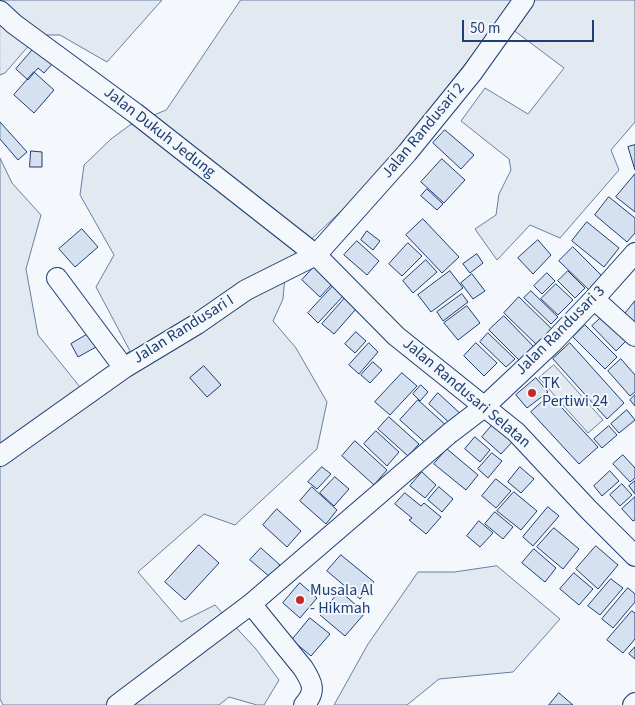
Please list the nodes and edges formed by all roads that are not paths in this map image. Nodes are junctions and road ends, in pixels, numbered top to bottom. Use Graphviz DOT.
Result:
graph roads {
  1 [pos="524,0"];
  2 [pos="0,12"];
  3 [pos="635,253"];
  4 [pos="316,255"];
  5 [pos="57,278"];
  6 [pos="594,300"];
  7 [pos="635,336"];
  8 [pos="124,368"];
  9 [pos="484,407"];
  10 [pos="0,456"];
  11 [pos="635,556"];
  12 [pos="251,604"];
  13 [pos="117,705"];
  14 [pos="304,705"];
  1 -- 4 [label="street, Jalan Randusari 2"];
  2 -- 4 [label="street, Jalan Dukuh Jedung"];
  3 -- 6 [label="street, Jalan Randusari 3"];
  4 -- 8 [label="street, Jalan Randusari I"];
  4 -- 9 [label="street, Jalan Randusari Selatan"];
  5 -- 8 [label="street, Jalan Randusari I"];
  6 -- 7 [label="street"];
  6 -- 9 [label="street, Jalan Randusari 3"];
  8 -- 10 [label="street"];
  9 -- 11 [label="street, Jalan Randusari Selatan"];
  9 -- 12 [label="street, Jalan Randusari 3"];
  12 -- 13 [label="street, Jalan Randusari 3"];
  12 -- 14 [label="street"];
}
